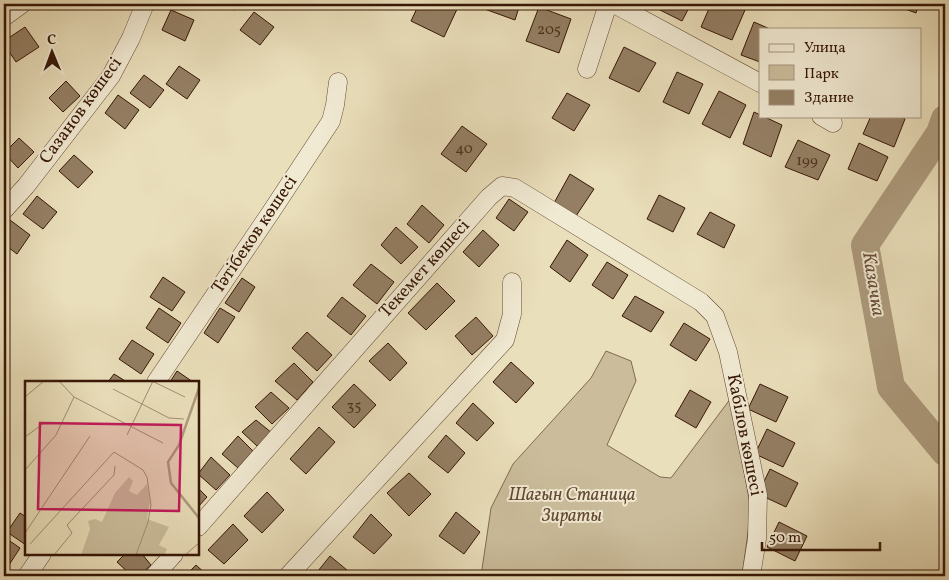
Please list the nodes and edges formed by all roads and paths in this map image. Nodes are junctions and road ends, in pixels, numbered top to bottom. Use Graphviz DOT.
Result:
graph roads {
  1 [pos="22,4"];
  2 [pos="145,4"];
  3 [pos="608,4"];
  4 [pos="614,4"];
  5 [pos="4,17"];
  6 [pos="587,69"];
  7 [pos="338,82"];
  8 [pos="759,82"];
  9 [pos="4,210"];
  10 [pos="512,282"];
  11 [pos="701,302"];
  12 [pos="157,381"];
  13 [pos="199,526"];
  14 [pos="41,555"];
  15 [pos="173,555"];
  16 [pos="30,575"];
  17 [pos="154,576"];
  18 [pos="288,576"];
  19 [pos="751,576"];
  1 -- 5 [label="street"];
  2 -- 9 [label="street, Сазанов көшесі"];
  3 -- 6 [label="street"];
  4 -- 8 [label="street"];
  7 -- 12 [label="street, Тәтібеков көшесі"];
  10 -- 18 [label="street"];
  11 -- 13 [label="street, Текемет көшесі"];
  11 -- 19 [label="street, Кабілов көшесі"];
  14 -- 16 [label="street"];
  15 -- 17 [label="street"];
}
